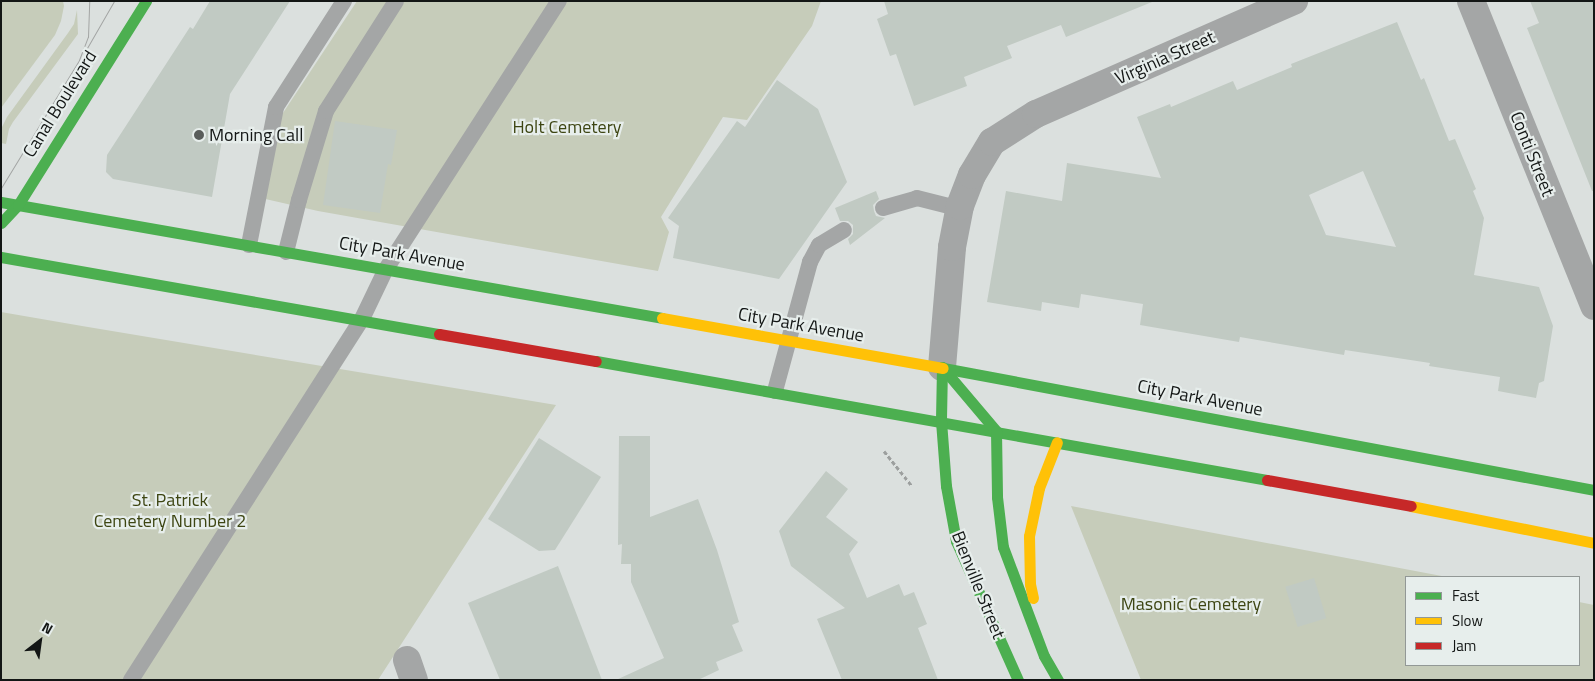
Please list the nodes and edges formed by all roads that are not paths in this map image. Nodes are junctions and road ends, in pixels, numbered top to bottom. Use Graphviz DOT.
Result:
graph roads {
  1 [pos="146,1"];
  2 [pos="344,1"];
  3 [pos="396,1"];
  4 [pos="560,1"];
  5 [pos="1294,1"];
  6 [pos="1471,1"];
  7 [pos="1036,114"];
  8 [pos="1,202"];
  9 [pos="18,205"];
  10 [pos="883,208"];
  11 [pos="960,209"];
  12 [pos="1,223"];
  13 [pos="844,230"];
  14 [pos="249,245"];
  15 [pos="286,252"];
  16 [pos="1,257"];
  17 [pos="386,269"];
  18 [pos="1594,306"];
  19 [pos="362,319"];
  20 [pos="788,340"];
  21 [pos="942,368"];
  22 [pos="775,392"];
  23 [pos="941,421"];
  24 [pos="996,431"];
  25 [pos="1057,442"];
  26 [pos="1594,490"];
  27 [pos="1594,543"];
  28 [pos="1044,656"];
  29 [pos="131,680"];
  30 [pos="1018,680"];
  31 [pos="1058,680"];
  1 -- 9 [label="main road, Canal Boulevard"];
  2 -- 14 [label="lane"];
  3 -- 15 [label="lane"];
  4 -- 17 [label="lane"];
  5 -- 7 [label="street, Virginia Street"];
  6 -- 18 [label="street, Conti Street"];
  7 -- 11 [label="street, Bienville Street"];
  8 -- 9 [label="main road, City Park Avenue"];
  9 -- 12 [label="main road, Canal Boulevard"];
  9 -- 14 [label="main road, City Park Avenue"];
  10 -- 11 [label="lane"];
  11 -- 21 [label="street, Bienville Street"];
  13 -- 20 [label="lane"];
  14 -- 15 [label="main road, City Park Avenue"];
  15 -- 17 [label="main road, City Park Avenue"];
  16 -- 19 [label="main road"];
  17 -- 19 [label="lane"];
  17 -- 20 [label="main road, City Park Avenue"];
  19 -- 22 [label="main road"];
  19 -- 29 [label="lane"];
  20 -- 21 [label="main road, City Park Avenue"];
  20 -- 22 [label="lane"];
  21 -- 23 [label="main road, Bienville Street"];
  21 -- 24 [label="main road"];
  21 -- 26 [label="main road, City Park Avenue"];
  22 -- 23 [label="main road"];
  23 -- 24 [label="main road"];
  23 -- 30 [label="main road, Bienville Street"];
  24 -- 25 [label="main road"];
  24 -- 28 [label="main road, Bienville Street"];
  25 -- 27 [label="main road"];
  25 -- 28 [label="main road, Bienville Street"];
  28 -- 31 [label="main road, Bienville Street"];
}
